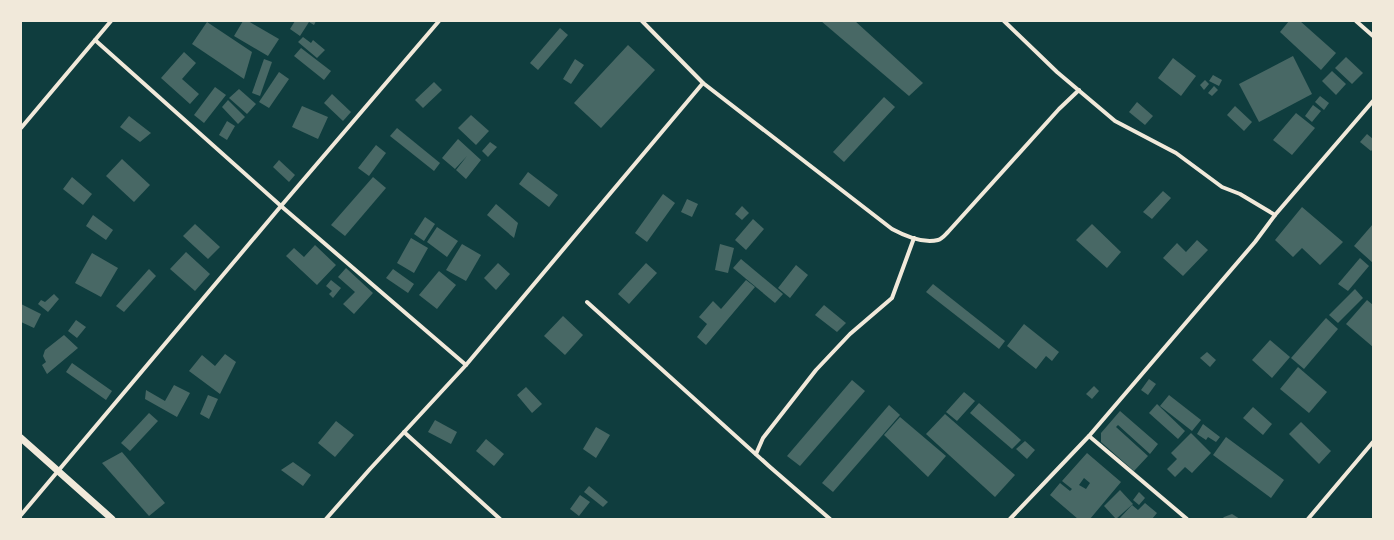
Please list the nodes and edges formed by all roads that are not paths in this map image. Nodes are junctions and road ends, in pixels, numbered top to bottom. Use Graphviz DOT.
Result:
graph roads {
  1 [pos="111,21"];
  2 [pos="439,21"];
  3 [pos="642,21"];
  4 [pos="1004,21"];
  5 [pos="1356,21"];
  6 [pos="1373,36"];
  7 [pos="95,40"];
  8 [pos="703,83"];
  9 [pos="1079,90"];
  10 [pos="1373,101"];
  11 [pos="21,128"];
  12 [pos="281,206"];
  13 [pos="1276,215"];
  14 [pos="914,238"];
  15 [pos="587,302"];
  16 [pos="466,365"];
  17 [pos="404,432"];
  18 [pos="1089,436"];
  19 [pos="21,438"];
  20 [pos="1373,442"];
  21 [pos="756,454"];
  22 [pos="58,472"];
  23 [pos="21,515"];
  24 [pos="112,519"];
  25 [pos="326,519"];
  26 [pos="500,519"];
  27 [pos="830,519"];
  28 [pos="1010,519"];
  29 [pos="1187,519"];
  30 [pos="1308,519"];
  1 -- 7 [label="street"];
  2 -- 12 [label="street"];
  3 -- 8 [label="street"];
  4 -- 9 [label="street"];
  5 -- 6 [label="street"];
  7 -- 11 [label="street"];
  7 -- 12 [label="street"];
  8 -- 14 [label="street"];
  8 -- 16 [label="street"];
  9 -- 13 [label="street"];
  9 -- 14 [label="street"];
  10 -- 13 [label="street"];
  12 -- 16 [label="street"];
  12 -- 22 [label="street"];
  13 -- 18 [label="street"];
  14 -- 21 [label="street"];
  15 -- 21 [label="street"];
  16 -- 17 [label="street"];
  17 -- 25 [label="street"];
  17 -- 26 [label="street"];
  18 -- 28 [label="street"];
  18 -- 29 [label="street"];
  19 -- 22 [label="street"];
  20 -- 30 [label="street"];
  21 -- 27 [label="street"];
  22 -- 23 [label="street"];
  22 -- 24 [label="street"];
}
